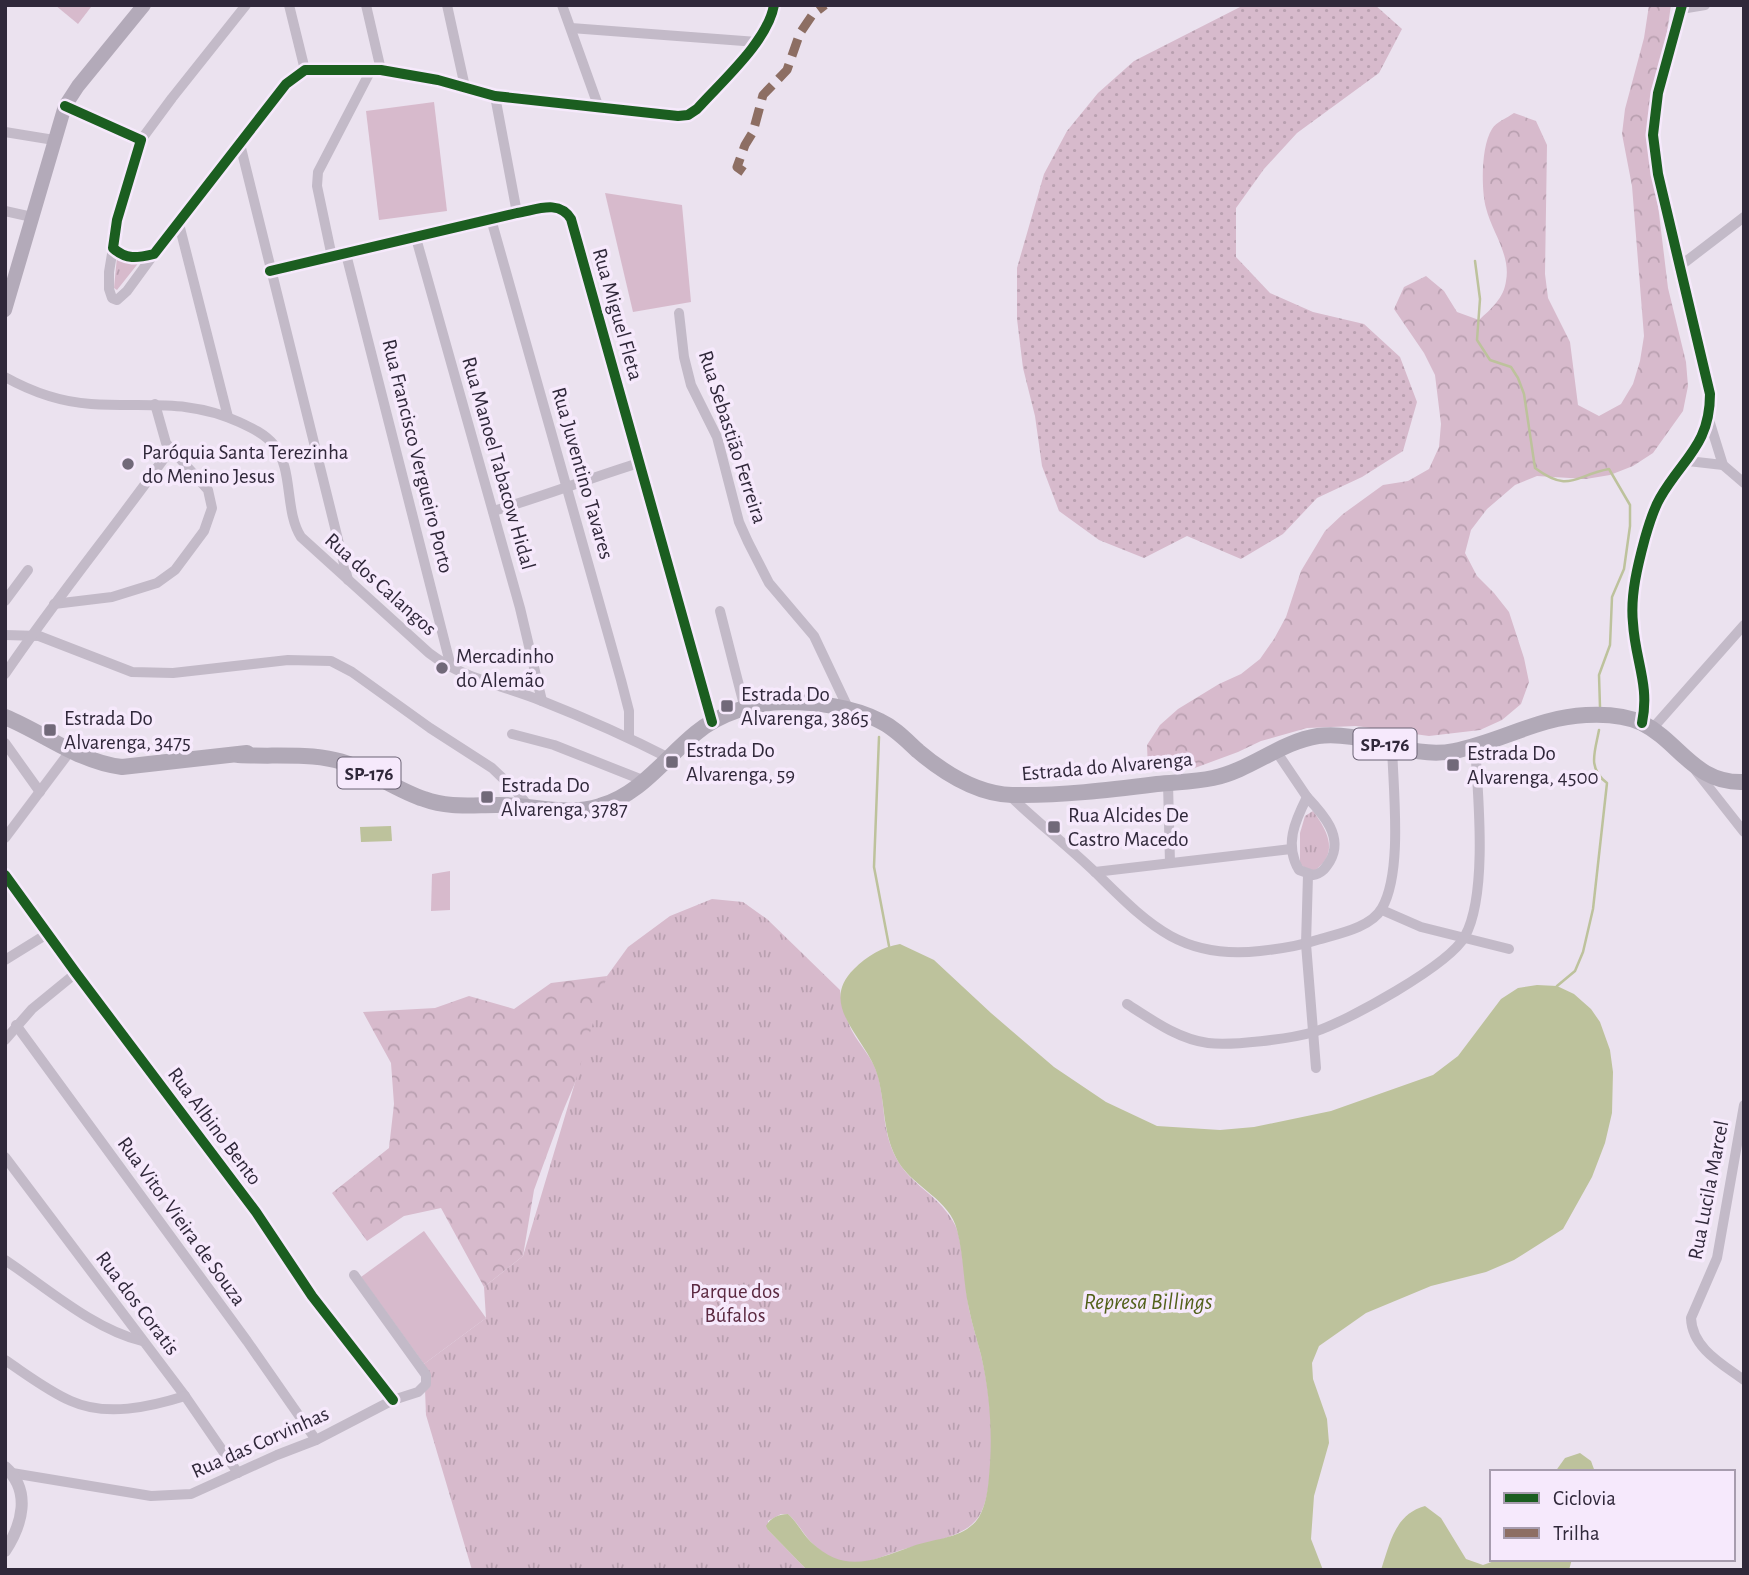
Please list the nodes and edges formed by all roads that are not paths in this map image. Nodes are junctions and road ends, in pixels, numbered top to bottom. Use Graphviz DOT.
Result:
graph roads {
  1 [pos="144,5"];
  2 [pos="246,5"];
  3 [pos="289,5"];
  4 [pos="366,5"];
  5 [pos="447,5"];
  6 [pos="562,5"];
  7 [pos="774,5"];
  8 [pos="1705,5"];
  9 [pos="1682,7"];
  10 [pos="571,28"];
  11 [pos="757,43"];
  12 [pos="305,70"];
  13 [pos="376,70"];
  14 [pos="466,88"];
  15 [pos="495,96"];
  16 [pos="65,106"];
  17 [pos="599,108"];
  18 [pos="5,132"];
  19 [pos="54,141"];
  20 [pos="141,141"];
  21 [pos="240,144"];
  22 [pos="5,211"];
  23 [pos="517,213"];
  24 [pos="32,217"];
  25 [pos="1744,217"];
  26 [pos="491,219"];
  27 [pos="179,224"];
  28 [pos="416,237"];
  29 [pos="113,248"];
  30 [pos="154,254"];
  31 [pos="346,254"];
  32 [pos="332,257"];
  33 [pos="1680,266"];
  34 [pos="270,271"];
  35 [pos="8,291"];
  36 [pos="5,310"];
  37 [pos="679,313"];
  38 [pos="5,377"];
  39 [pos="155,404"];
  40 [pos="228,417"];
  41 [pos="1709,420"];
  42 [pos="170,450"];
  43 [pos="1688,461"];
  44 [pos="639,463"];
  45 [pos="1723,465"];
  46 [pos="1744,483"];
  47 [pos="567,488"];
  48 [pos="493,511"];
  49 [pos="28,570"];
  50 [pos="348,581"];
  51 [pos="5,601"];
  52 [pos="54,604"];
  53 [pos="720,611"];
  54 [pos="1744,625"];
  55 [pos="5,635"];
  56 [pos="32,635"];
  57 [pos="451,667"];
  58 [pos="5,674"];
  59 [pos="542,701"];
  60 [pos="745,709"];
  61 [pos="849,710"];
  62 [pos="5,717"];
  63 [pos="712,722"];
  64 [pos="1647,726"];
  65 [pos="512,734"];
  66 [pos="629,738"];
  67 [pos="5,743"];
  68 [pos="1392,745"];
  69 [pos="1475,746"];
  70 [pos="71,750"];
  71 [pos="1276,751"];
  72 [pos="669,758"];
  73 [pos="1690,762"];
  74 [pos="645,781"];
  75 [pos="1744,782"];
  76 [pos="1168,783"];
  77 [pos="40,792"];
  78 [pos="1009,795"];
  79 [pos="1307,797"];
  80 [pos="529,807"];
  81 [pos="1744,832"];
  82 [pos="5,838"];
  83 [pos="1291,849"];
  84 [pos="1170,863"];
  85 [pos="1095,872"];
  86 [pos="1308,875"];
  87 [pos="6,879"];
  88 [pos="1382,910"];
  89 [pos="47,934"];
  90 [pos="1465,938"];
  91 [pos="1306,944"];
  92 [pos="1509,949"];
  93 [pos="5,960"];
  94 [pos="76,973"];
  95 [pos="1127,1004"];
  96 [pos="16,1025"];
  97 [pos="1313,1032"];
  98 [pos="5,1040"];
  99 [pos="1316,1068"];
  100 [pos="1744,1105"];
  101 [pos="5,1157"];
  102 [pos="5,1259"];
  103 [pos="354,1275"];
  104 [pos="142,1341"];
  105 [pos="5,1360"];
  106 [pos="1744,1380"];
  107 [pos="185,1396"];
  108 [pos="393,1400"];
  109 [pos="316,1440"];
  110 [pos="9,1470"];
  111 [pos="238,1473"];
  112 [pos="5,1551"];
  1 -- 16 [label="main road"];
  2 -- 20 [label="street"];
  3 -- 12 [label="street"];
  4 -- 13 [label="street"];
  5 -- 14 [label="street"];
  6 -- 10 [label="street"];
  7 -- 11 [label="street"];
  8 -- 9 [label="street"];
  9 -- 33 [label="street"];
  10 -- 11 [label="street"];
  10 -- 17 [label="street"];
  11 -- 17 [label="street"];
  12 -- 13 [label="street"];
  12 -- 21 [label="street"];
  13 -- 14 [label="street"];
  13 -- 32 [label="street"];
  14 -- 15 [label="street"];
  15 -- 17 [label="street"];
  15 -- 23 [label="street"];
  16 -- 19 [label="main road"];
  16 -- 20 [label="street"];
  18 -- 19 [label="street"];
  19 -- 24 [label="main road"];
  20 -- 29 [label="street"];
  21 -- 27 [label="street"];
  21 -- 34 [label="street"];
  22 -- 24 [label="street"];
  23 -- 26 [label="street, Rua Miguel Fleta"];
  23 -- 44 [label="street, Rua Miguel Fleta"];
  24 -- 35 [label="main road"];
  25 -- 33 [label="street"];
  26 -- 28 [label="street, Rua Miguel Fleta"];
  26 -- 47 [label="street, Rua Juventino Tavares"];
  27 -- 30 [label="street"];
  27 -- 40 [label="street"];
  28 -- 31 [label="street, Rua Miguel Fleta"];
  28 -- 48 [label="street, Rua Manoel Tabacow Hidal"];
  29 -- 30 [label="street"];
  29 -- 30 [label="street"];
  31 -- 32 [label="street, Rua Miguel Fleta"];
  31 -- 57 [label="street, Rua Francisco Vergueiro Porto"];
  32 -- 34 [label="street, Rua Miguel Fleta"];
  33 -- 41 [label="street"];
  34 -- 50 [label="street"];
  35 -- 36 [label="main road"];
  37 -- 61 [label="street, Rua Sebastião Ferreira"];
  38 -- 39 [label="street, Rua dos Calangos"];
  39 -- 40 [label="street, Rua dos Calangos"];
  39 -- 42 [label="street"];
  40 -- 50 [label="street, Rua dos Calangos"];
  41 -- 43 [label="street"];
  41 -- 45 [label="street"];
  42 -- 52 [label="street"];
  42 -- 52 [label="street"];
  43 -- 45 [label="street"];
  43 -- 64 [label="street"];
  44 -- 47 [label="street"];
  44 -- 63 [label="street, Rua Miguel Fleta"];
  45 -- 46 [label="street"];
  47 -- 48 [label="street"];
  47 -- 66 [label="street, Rua Juventino Tavares"];
  48 -- 59 [label="street, Rua Manoel Tabacow Hidal"];
  49 -- 51 [label="street"];
  50 -- 57 [label="street, Rua dos Calangos"];
  52 -- 56 [label="street"];
  53 -- 60 [label="street"];
  54 -- 64 [label="street"];
  55 -- 56 [label="street"];
  56 -- 58 [label="street"];
  56 -- 80 [label="street"];
  57 -- 59 [label="street, Rua dos Calangos"];
  59 -- 66 [label="street, Rua dos Calangos"];
  60 -- 61 [label="main road, Estrada do Alvarenga / SP-176"];
  60 -- 63 [label="main road, Estrada do Alvarenga / SP-176"];
  61 -- 78 [label="main road, Estrada do Alvarenga / SP-176"];
  62 -- 70 [label="main road, Estrada do Alvarenga / SP-176"];
  63 -- 72 [label="main road, Estrada do Alvarenga / SP-176"];
  64 -- 69 [label="main road, Estrada do Alvarenga / SP-176"];
  64 -- 73 [label="main road, Estrada do Alvarenga / SP-176"];
  65 -- 74 [label="street"];
  66 -- 72 [label="street, Rua dos Calangos"];
  67 -- 77 [label="street"];
  68 -- 69 [label="main road, Estrada do Alvarenga / SP-176"];
  68 -- 71 [label="main road, Estrada do Alvarenga / SP-176"];
  68 -- 88 [label="street"];
  69 -- 90 [label="street"];
  70 -- 77 [label="street"];
  70 -- 80 [label="main road, Estrada do Alvarenga / SP-176"];
  71 -- 76 [label="main road, Estrada do Alvarenga / SP-176"];
  71 -- 79 [label="street"];
  72 -- 74 [label="main road, Estrada do Alvarenga / SP-176"];
  73 -- 75 [label="main road, Estrada do Alvarenga / SP-176"];
  73 -- 81 [label="street"];
  74 -- 80 [label="main road, Estrada do Alvarenga / SP-176"];
  76 -- 78 [label="main road, Estrada do Alvarenga / SP-176"];
  76 -- 84 [label="street"];
  77 -- 82 [label="street"];
  78 -- 85 [label="street"];
  79 -- 83 [label="street"];
  79 -- 86 [label="street"];
  83 -- 84 [label="street"];
  83 -- 86 [label="street"];
  84 -- 85 [label="street"];
  85 -- 91 [label="street"];
  86 -- 91 [label="street"];
  87 -- 89 [label="street, Rua Albino Bento"];
  88 -- 90 [label="street"];
  88 -- 91 [label="street"];
  89 -- 93 [label="street"];
  89 -- 94 [label="street, Rua Albino Bento"];
  90 -- 92 [label="street"];
  90 -- 97 [label="street"];
  91 -- 97 [label="street"];
  94 -- 96 [label="street"];
  94 -- 108 [label="street, Rua Albino Bento"];
  95 -- 97 [label="street"];
  96 -- 98 [label="street"];
  96 -- 109 [label="street, Rua Vitor Vieira de Souza"];
  97 -- 99 [label="street"];
  100 -- 106 [label="street, Rua Lucila Marcel"];
  101 -- 104 [label="street, Rua dos Coratis"];
  102 -- 104 [label="street"];
  103 -- 108 [label="street, Rua das Corvinhas"];
  104 -- 107 [label="street, Rua dos Coratis"];
  105 -- 107 [label="street"];
  107 -- 111 [label="street, Rua dos Coratis"];
  108 -- 109 [label="street, Rua das Corvinhas"];
  109 -- 111 [label="street, Rua das Corvinhas"];
  110 -- 111 [label="street, Rua das Corvinhas"];
  110 -- 112 [label="street"];
}
